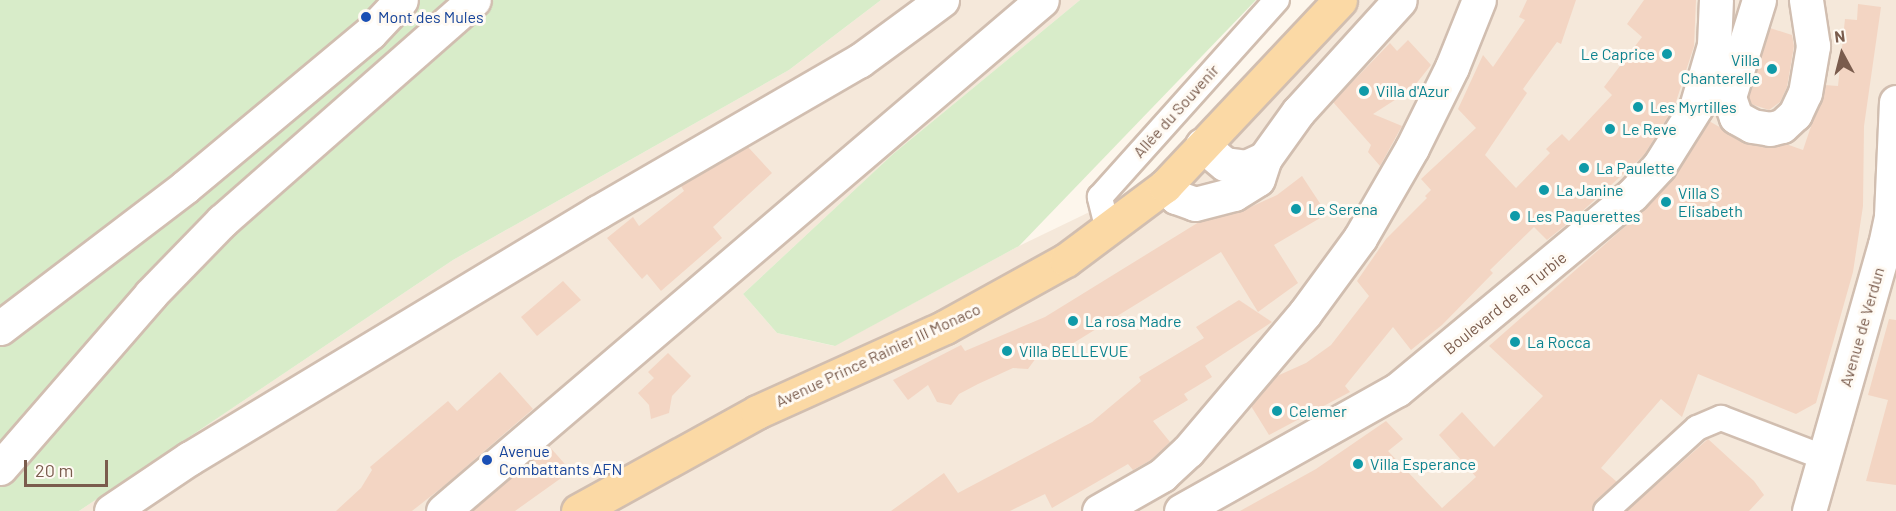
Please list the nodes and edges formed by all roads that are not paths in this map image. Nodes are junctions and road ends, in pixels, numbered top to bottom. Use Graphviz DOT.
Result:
graph roads {
  1 [pos="400,0"];
  2 [pos="474,0"];
  3 [pos="942,0"];
  4 [pos="1042,0"];
  5 [pos="1277,0"];
  6 [pos="1340,0"];
  7 [pos="1400,0"];
  8 [pos="1479,0"];
  9 [pos="1716,0"];
  10 [pos="1759,0"];
  11 [pos="1806,0"];
  12 [pos="1896,102"];
  13 [pos="1202,145"];
  14 [pos="1265,158"];
  15 [pos="1165,186"];
  16 [pos="1108,230"];
  17 [pos="0,328"];
  18 [pos="1825,458"];
  19 [pos="0,468"];
  20 [pos="111,511"];
  21 [pos="443,511"];
  22 [pos="578,511"];
  23 [pos="1099,511"];
  24 [pos="1181,511"];
  25 [pos="1606,511"];
  26 [pos="1809,511"];
  1 -- 17 [label="street"];
  2 -- 19 [label="street"];
  3 -- 20 [label="street"];
  4 -- 21 [label="street"];
  5 -- 16 [label="street, Allée du Souvenir"];
  6 -- 13 [label="main road, Avenue Prince Rainier III Monaco"];
  7 -- 14 [label="street"];
  8 -- 23 [label="street"];
  9 -- 24 [label="street, Boulevard de la Turbie"];
  10 -- 11 [label="street"];
  12 -- 18 [label="street, Avenue de Verdun"];
  13 -- 14 [label="street"];
  13 -- 15 [label="main road, Avenue Prince Rainier III Monaco"];
  14 -- 15 [label="street"];
  15 -- 16 [label="main road, Avenue Prince Rainier III Monaco"];
  16 -- 22 [label="main road, Avenue Prince Rainier III Monaco"];
  18 -- 25 [label="street"];
  18 -- 26 [label="street, Avenue de Verdun"];
}
